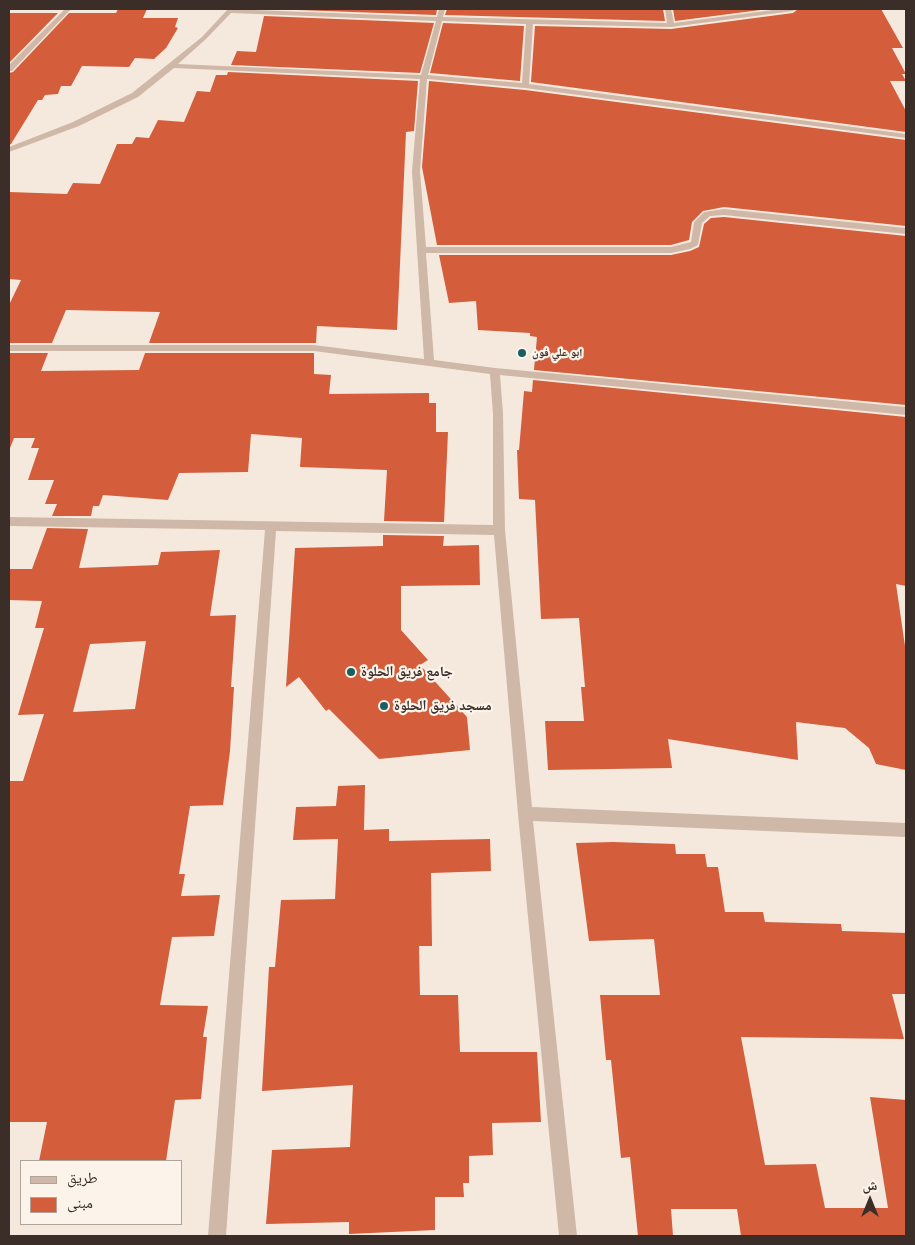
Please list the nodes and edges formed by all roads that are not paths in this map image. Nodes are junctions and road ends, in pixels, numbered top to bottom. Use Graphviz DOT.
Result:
graph roads {
  1 [pos="68,9"];
  2 [pos="442,9"];
  3 [pos="668,9"];
  4 [pos="793,9"];
  5 [pos="229,10"];
  6 [pos="438,18"];
  7 [pos="530,22"];
  8 [pos="671,25"];
  9 [pos="172,66"];
  10 [pos="9,69"];
  11 [pos="424,77"];
  12 [pos="525,86"];
  13 [pos="906,136"];
  14 [pos="9,148"];
  15 [pos="906,232"];
  16 [pos="422,250"];
  17 [pos="9,348"];
  18 [pos="429,363"];
  19 [pos="495,372"];
  20 [pos="906,411"];
  21 [pos="9,521"];
  22 [pos="271,524"];
  23 [pos="499,530"];
  24 [pos="525,814"];
  25 [pos="906,830"];
  26 [pos="217,1236"];
  27 [pos="568,1236"];
  1 -- 10 [label="street"];
  2 -- 6 [label="street"];
  3 -- 8 [label="street"];
  4 -- 8 [label="street"];
  5 -- 6 [label="street"];
  5 -- 9 [label="street"];
  6 -- 7 [label="street"];
  6 -- 11 [label="street"];
  7 -- 8 [label="street"];
  7 -- 12 [label="street"];
  9 -- 11 [label="street"];
  9 -- 14 [label="street"];
  11 -- 12 [label="street"];
  11 -- 16 [label="street"];
  12 -- 13 [label="street"];
  15 -- 16 [label="street"];
  16 -- 18 [label="street"];
  17 -- 18 [label="street"];
  18 -- 19 [label="street"];
  19 -- 20 [label="street"];
  19 -- 23 [label="street"];
  21 -- 22 [label="street"];
  22 -- 23 [label="street"];
  22 -- 26 [label="street"];
  23 -- 24 [label="street"];
  24 -- 25 [label="street"];
  24 -- 27 [label="street"];
}
